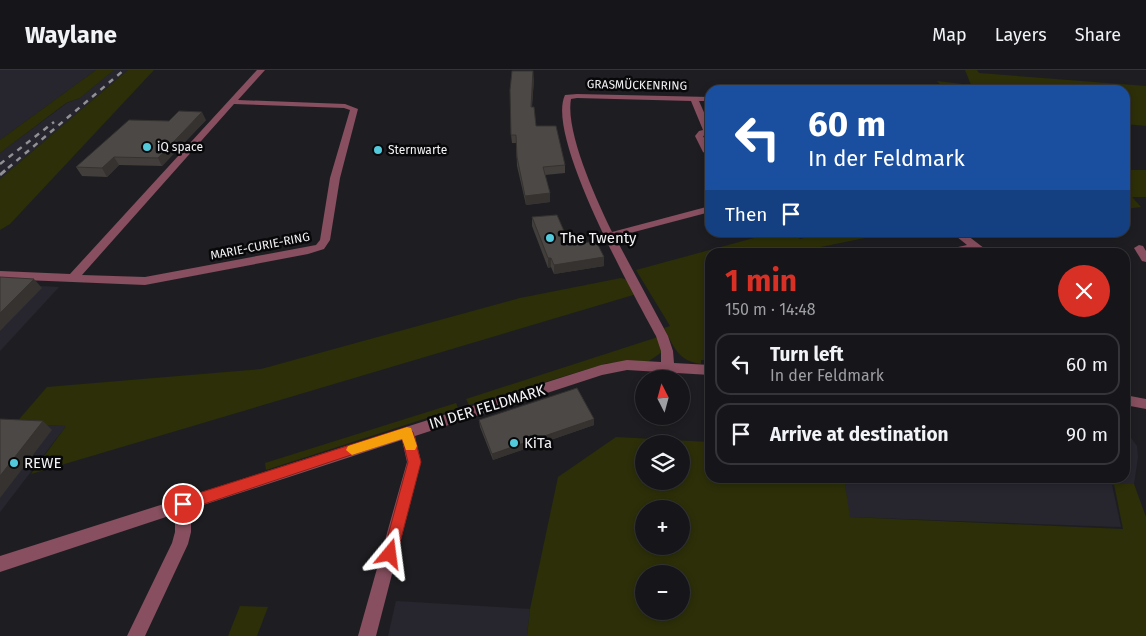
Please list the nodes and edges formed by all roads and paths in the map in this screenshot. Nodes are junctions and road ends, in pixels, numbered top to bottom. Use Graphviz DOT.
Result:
graph roads {
  1 [pos="261,70"];
  2 [pos="694,98"];
  3 [pos="705,99"];
  4 [pos="232,102"];
  5 [pos="705,122"];
  6 [pos="705,133"];
  7 [pos="705,148"];
  8 [pos="705,210"];
  9 [pos="608,236"];
  10 [pos="963,237"];
  11 [pos="979,248"];
  12 [pos="1139,248"];
  13 [pos="1146,260"];
  14 [pos="0,275"];
  15 [pos="73,278"];
  16 [pos="668,367"];
  17 [pos="705,370"];
  18 [pos="1130,401"];
  19 [pos="1146,404"];
  20 [pos="407,432"];
  21 [pos="183,504"];
  22 [pos="0,564"];
  23 [pos="136,636"];
  24 [pos="367,636"];
  1 -- 4 [label="street"];
  2 -- 3 [label="street, GRASMÜCKENRING"];
  2 -- 5 [label="street"];
  2 -- 9 [label="street, GRASMÜCKENRING"];
  4 -- 15 [label="street"];
  4 -- 15 [label="street, MARIE-CURIE-RING"];
  6 -- 7 [label="street"];
  8 -- 9 [label="street"];
  9 -- 16 [label="street"];
  10 -- 11 [label="street"];
  12 -- 13 [label="street"];
  14 -- 15 [label="street, MARIE-CURIE-RING"];
  16 -- 17 [label="street, IN DER FELDMARK"];
  16 -- 20 [label="street, IN DER FELDMARK"];
  18 -- 19 [label="street"];
  20 -- 21 [label="street, IN DER FELDMARK"];
  20 -- 24 [label="street"];
  21 -- 22 [label="street, IN DER FELDMARK"];
  21 -- 23 [label="street"];
}
